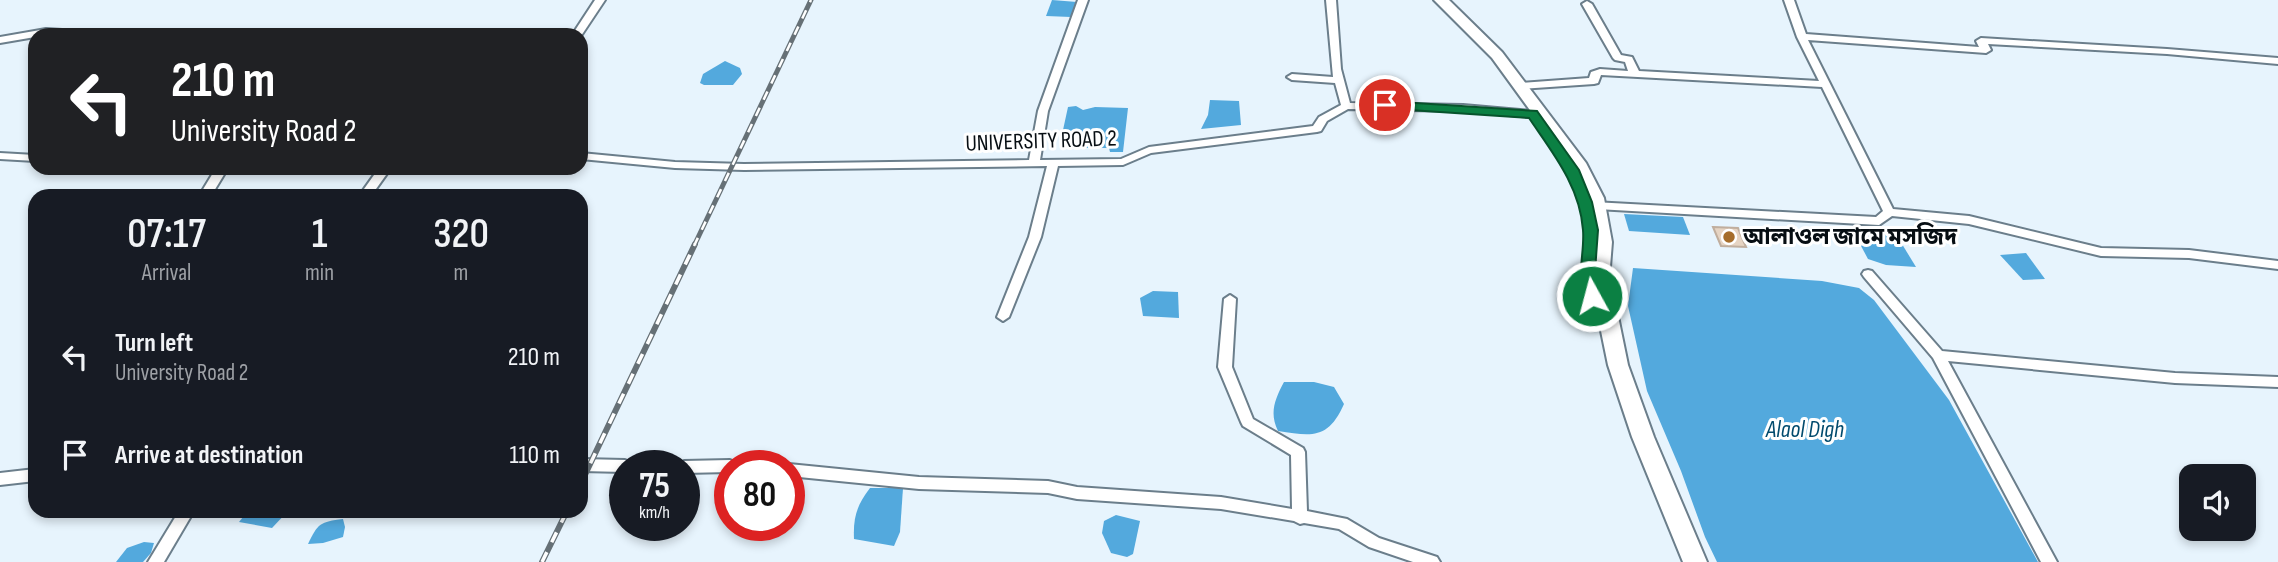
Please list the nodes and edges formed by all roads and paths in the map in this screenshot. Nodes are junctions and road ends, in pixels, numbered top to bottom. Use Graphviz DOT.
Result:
graph roads {
  1 [pos="600,0"];
  2 [pos="1083,0"];
  3 [pos="1331,0"];
  4 [pos="1432,0"];
  5 [pos="1441,0"];
  6 [pos="1789,0"];
  7 [pos="1587,4"];
  8 [pos="582,28"];
  9 [pos="28,35"];
  10 [pos="1802,37"];
  11 [pos="0,40"];
  12 [pos="2278,61"];
  13 [pos="1634,72"];
  14 [pos="1292,77"];
  15 [pos="1339,80"];
  16 [pos="1825,83"];
  17 [pos="1520,86"];
  18 [pos="1346,106"];
  19 [pos="1533,114"];
  20 [pos="0,156"];
  21 [pos="588,156"];
  22 [pos="28,158"];
  23 [pos="1034,162"];
  24 [pos="1054,162"];
  25 [pos="1597,205"];
  26 [pos="1889,212"];
  27 [pos="2278,265"];
  28 [pos="1868,274"];
  29 [pos="1230,299"];
  30 [pos="1003,317"];
  31 [pos="1938,355"];
  32 [pos="2278,382"];
  33 [pos="588,465"];
  34 [pos="609,466"];
  35 [pos="805,472"];
  36 [pos="28,476"];
  37 [pos="0,480"];
  38 [pos="183,518"];
  39 [pos="1300,518"];
  40 [pos="156,562"];
  41 [pos="1432,562"];
  42 [pos="1681,562"];
  43 [pos="1695,562"];
  44 [pos="2049,562"];
  1 -- 8 [label="street"];
  2 -- 23 [label="street"];
  3 -- 15 [label="street"];
  4 -- 19 [label="highway"];
  5 -- 17 [label="highway"];
  6 -- 10 [label="street"];
  7 -- 13 [label="street"];
  9 -- 11 [label="street"];
  10 -- 12 [label="street"];
  10 -- 16 [label="street"];
  13 -- 16 [label="street"];
  13 -- 17 [label="street"];
  14 -- 15 [label="street"];
  15 -- 18 [label="street"];
  16 -- 26 [label="street"];
  17 -- 25 [label="highway"];
  18 -- 19 [label="street"];
  18 -- 24 [label="street, UNIVERSITY ROAD 2"];
  19 -- 42 [label="highway"];
  20 -- 22 [label="street"];
  21 -- 23 [label="street, UNIVERSITY ROAD 2"];
  23 -- 24 [label="street, UNIVERSITY ROAD 2"];
  24 -- 30 [label="street"];
  25 -- 26 [label="street"];
  25 -- 43 [label="highway"];
  26 -- 27 [label="street"];
  28 -- 31 [label="street"];
  29 -- 39 [label="street"];
  31 -- 32 [label="street"];
  31 -- 44 [label="street"];
  33 -- 34 [label="street"];
  35 -- 39 [label="street"];
  36 -- 37 [label="street"];
  38 -- 40 [label="street"];
  39 -- 41 [label="street"];
}
